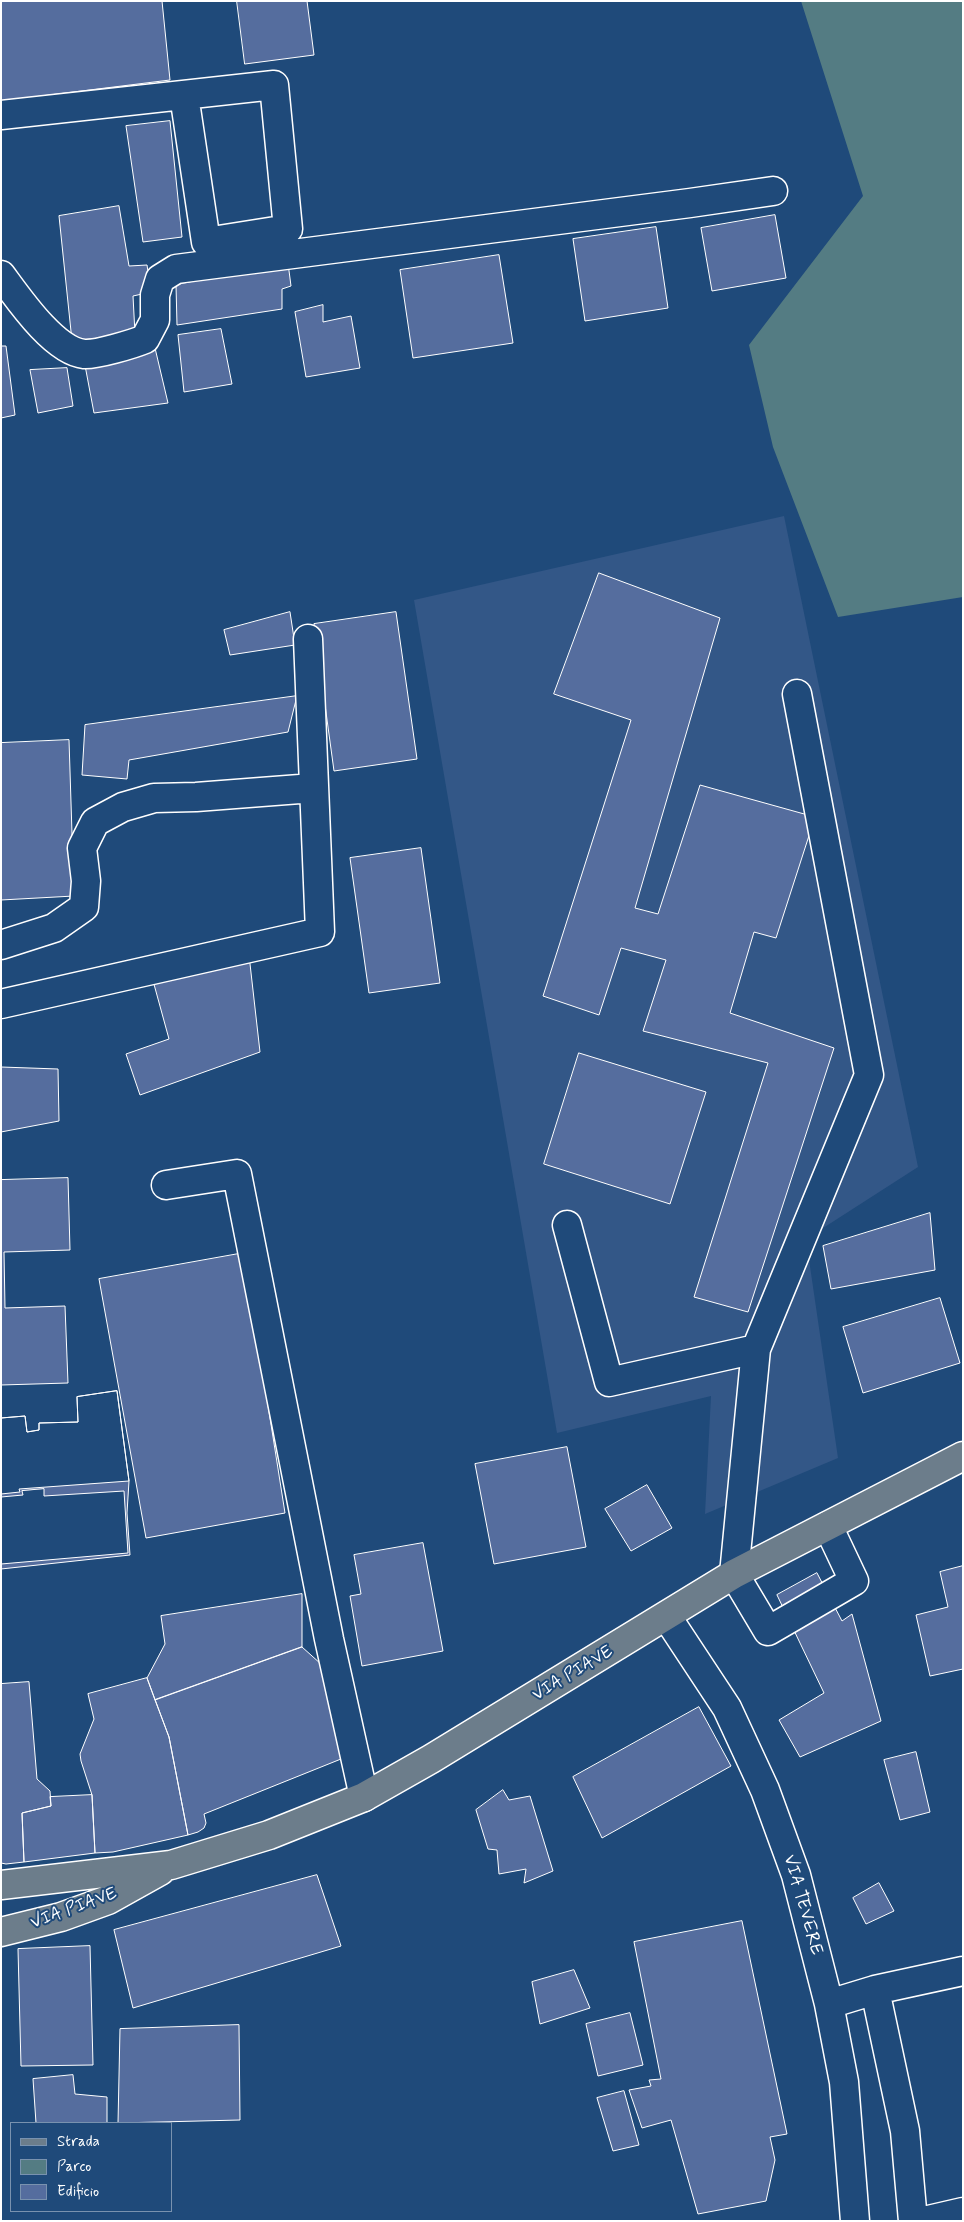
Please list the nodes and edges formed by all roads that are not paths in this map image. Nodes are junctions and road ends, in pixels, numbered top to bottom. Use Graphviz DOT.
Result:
graph roads {
  1 [pos="184,95"];
  2 [pos="1,115"];
  3 [pos="773,191"];
  4 [pos="1,274"];
  5 [pos="308,639"];
  6 [pos="797,694"];
  7 [pos="313,788"];
  8 [pos="1,945"];
  9 [pos="1,1004"];
  10 [pos="166,1185"];
  11 [pos="566,1225"];
  12 [pos="756,1349"];
  13 [pos="963,1456"];
  14 [pos="828,1526"];
  15 [pos="734,1574"];
  16 [pos="667,1617"];
  17 [pos="364,1797"];
  18 [pos="171,1865"];
  19 [pos="1,1885"];
  20 [pos="1,1932"];
  21 [pos="963,1971"];
  22 [pos="876,1990"];
  23 [pos="829,2004"];
  24 [pos="963,2212"];
  25 [pos="855,2221"];
  26 [pos="913,2221"];
  27 [pos="924,2221"];
  1 -- 1 [label="street"];
  1 -- 2 [label="street"];
  3 -- 4 [label="street"];
  5 -- 7 [label="street"];
  6 -- 12 [label="street"];
  7 -- 8 [label="street"];
  7 -- 9 [label="street"];
  10 -- 17 [label="street"];
  11 -- 12 [label="street"];
  12 -- 15 [label="street"];
  13 -- 14 [label="main road, VIA PIAVE"];
  14 -- 15 [label="main road, VIA PIAVE"];
  14 -- 15 [label="street"];
  15 -- 16 [label="main road, VIA PIAVE"];
  16 -- 17 [label="main road, VIA PIAVE"];
  16 -- 23 [label="street, VIA TEVERE"];
  17 -- 18 [label="main road, VIA PIAVE"];
  18 -- 19 [label="main road, VIA PIAVE"];
  18 -- 20 [label="main road, VIA PIAVE"];
  21 -- 22 [label="street"];
  22 -- 23 [label="street"];
  22 -- 26 [label="street"];
  23 -- 25 [label="street, VIA TEVERE"];
  24 -- 27 [label="street"];
}
